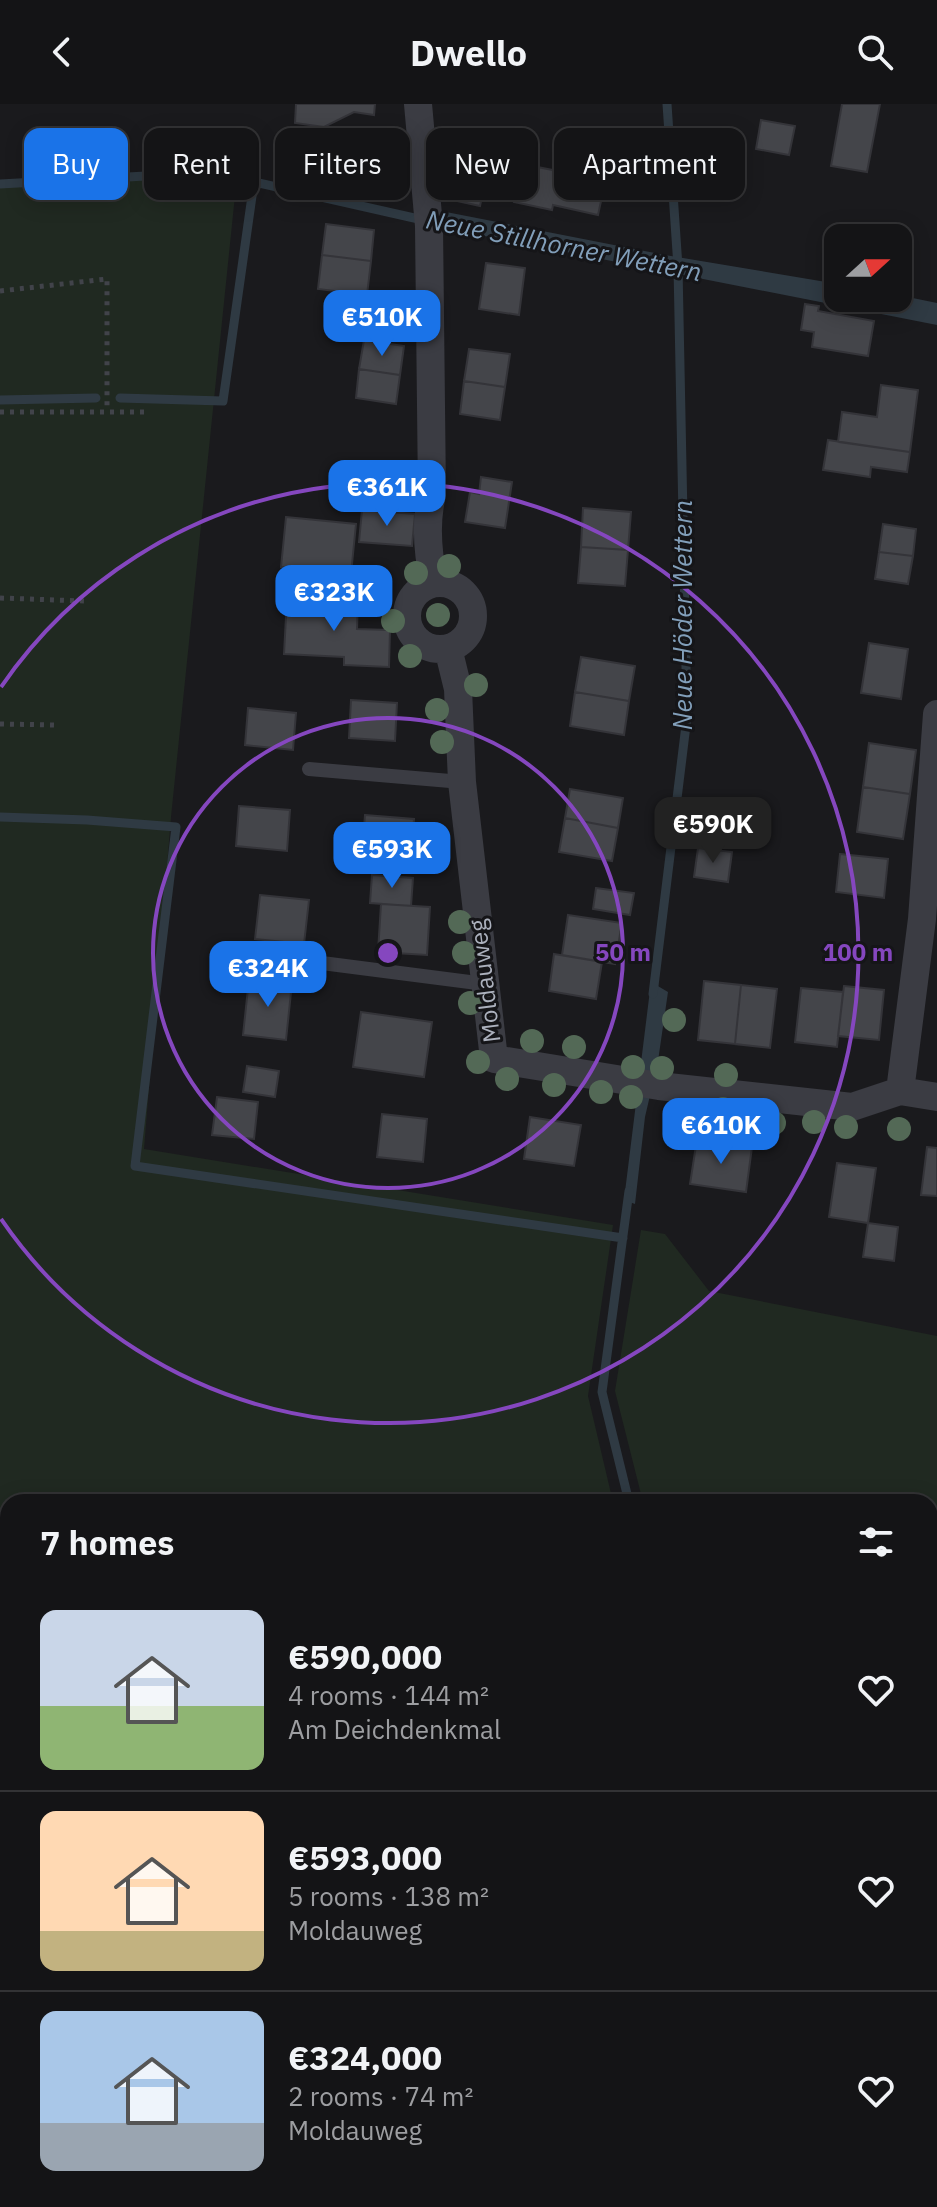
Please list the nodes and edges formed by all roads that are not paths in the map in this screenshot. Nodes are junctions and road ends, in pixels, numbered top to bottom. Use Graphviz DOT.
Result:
graph roads {
  1 [pos="418,104"];
  2 [pos="434,583"];
  3 [pos="448,648"];
  4 [pos="937,714"];
  5 [pos="309,769"];
  6 [pos="462,782"];
  7 [pos="322,963"];
  8 [pos="485,984"];
  9 [pos="900,1091"];
  10 [pos="937,1097"];
  1 -- 2 [label="street"];
  2 -- 3 [label="street"];
  2 -- 3 [label="street"];
  3 -- 6 [label="street, Moldauweg"];
  4 -- 9 [label="street"];
  5 -- 6 [label="lane"];
  6 -- 8 [label="street, Moldauweg"];
  7 -- 8 [label="lane"];
  8 -- 9 [label="street, Moldauweg"];
  9 -- 10 [label="street, Moldauweg"];
}
